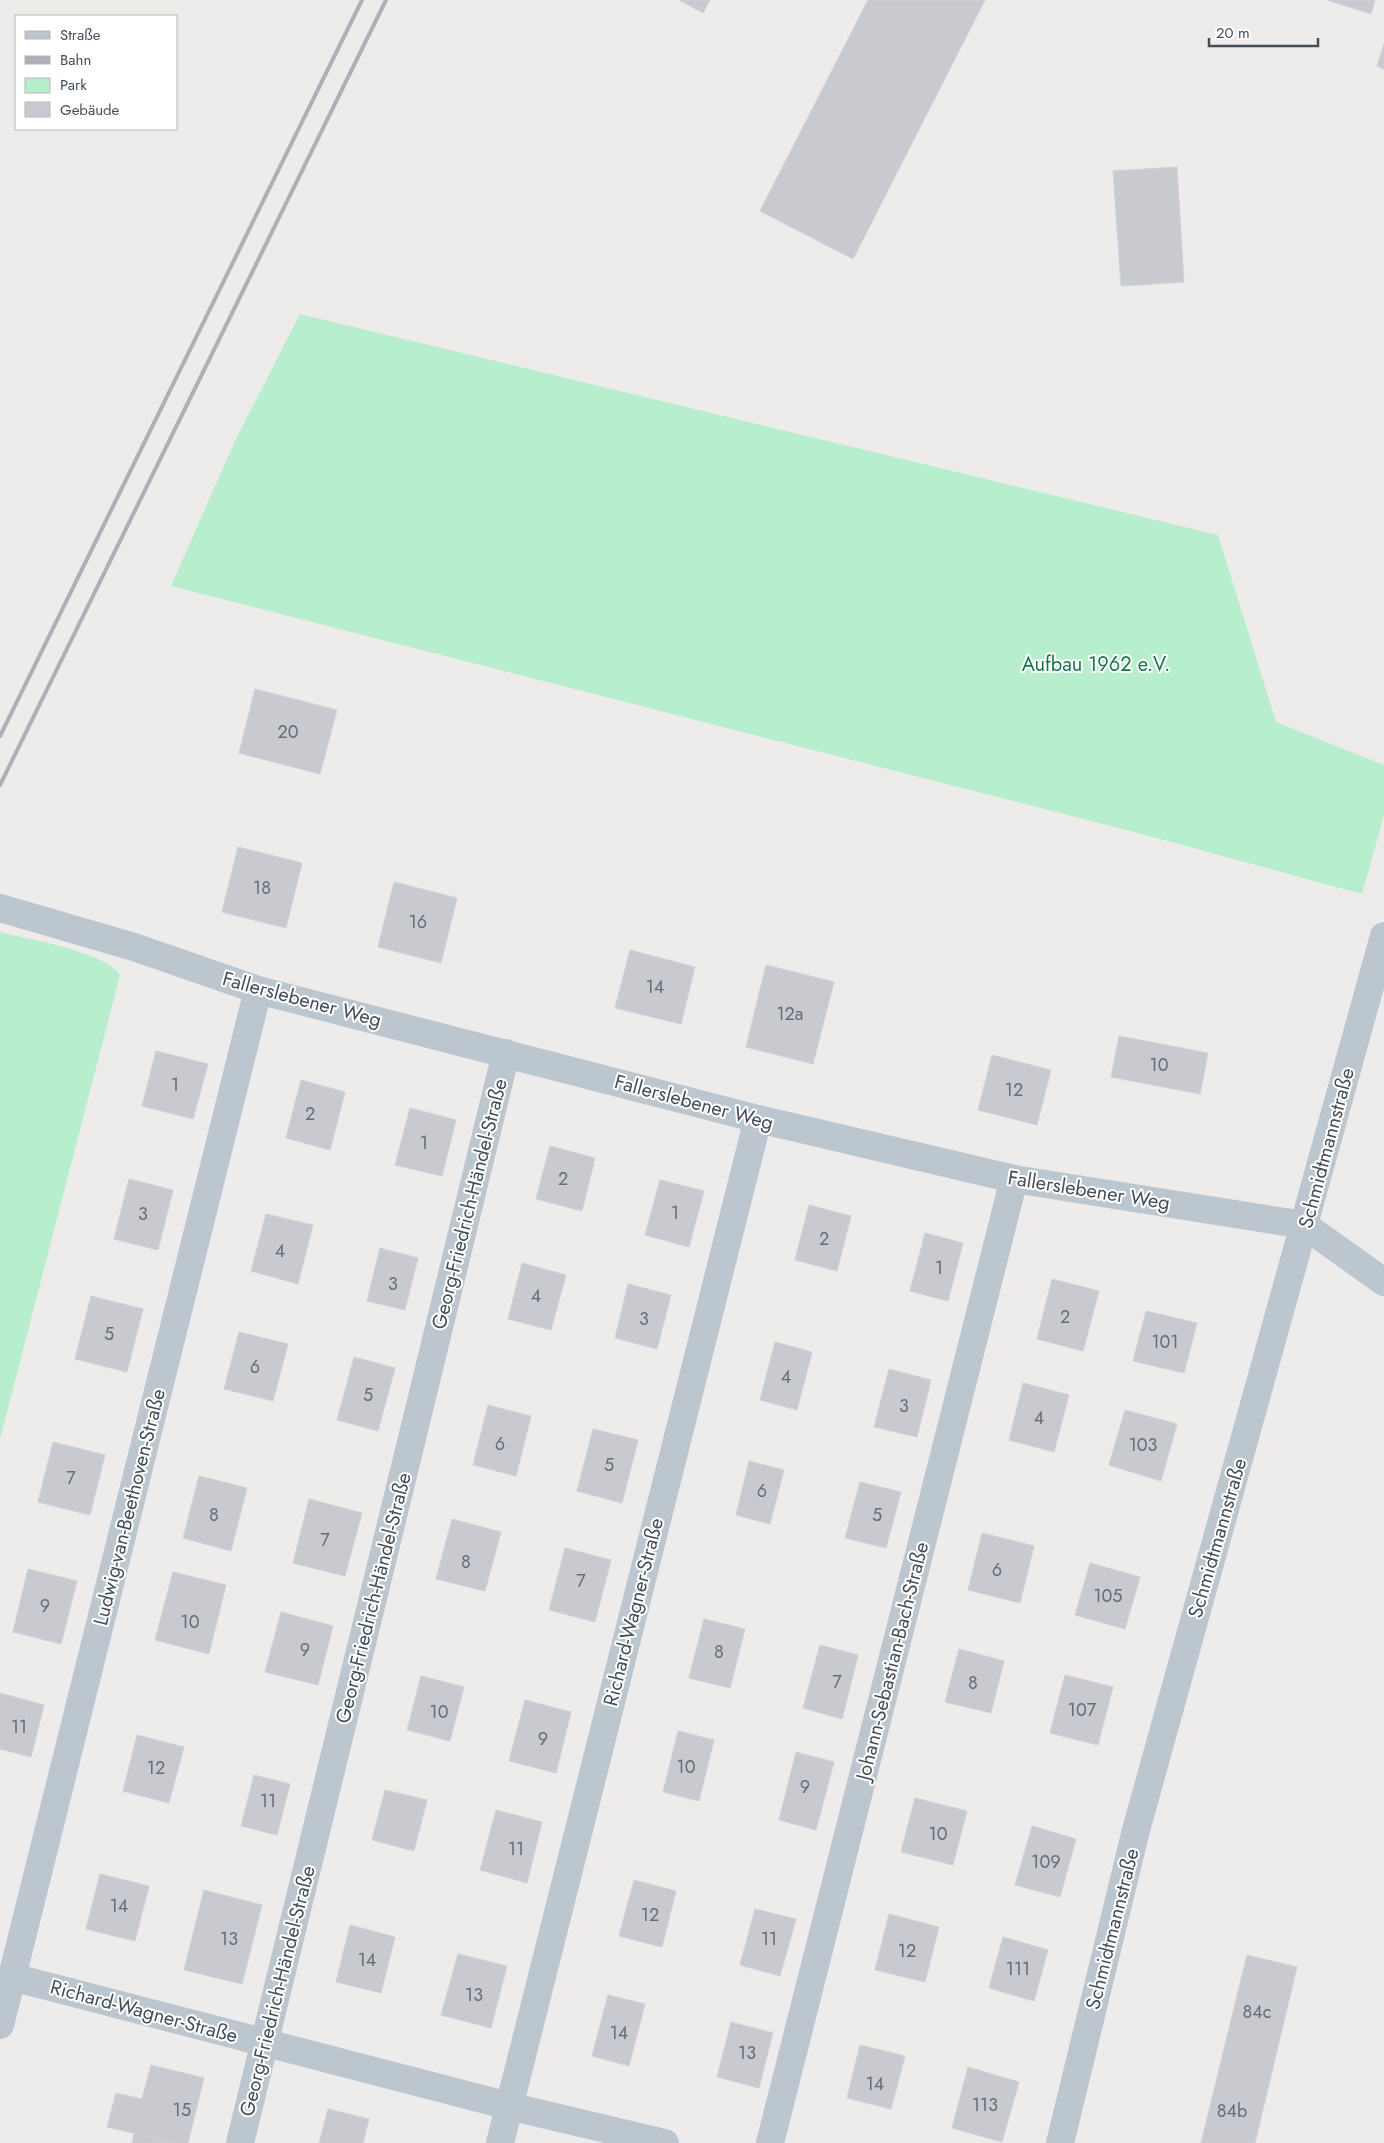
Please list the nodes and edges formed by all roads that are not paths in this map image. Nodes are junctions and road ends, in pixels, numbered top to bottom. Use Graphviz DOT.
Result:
graph roads {
  1 [pos="0,908"];
  2 [pos="1384,936"];
  3 [pos="258,990"];
  4 [pos="506,1053"];
  5 [pos="758,1119"];
  6 [pos="1014,1178"];
  7 [pos="1304,1225"];
  8 [pos="1384,1282"];
  9 [pos="12,1977"];
  10 [pos="0,2025"];
  11 [pos="265,2043"];
  12 [pos="509,2106"];
  13 [pos="240,2143"];
  14 [pos="500,2143"];
  15 [pos="665,2143"];
  16 [pos="770,2143"];
  17 [pos="1060,2143"];
  1 -- 3 [label="street, Fallerslebener Weg"];
  2 -- 7 [label="street, Schmidtmannstraße"];
  3 -- 4 [label="street, Fallerslebener Weg"];
  3 -- 9 [label="street, Ludwig-van-Beethoven-Straße"];
  4 -- 5 [label="street, Fallerslebener Weg"];
  4 -- 11 [label="street, Georg-Friedrich-Händel-Straße"];
  5 -- 6 [label="street, Fallerslebener Weg"];
  5 -- 12 [label="street, Richard-Wagner-Straße"];
  6 -- 7 [label="street, Fallerslebener Weg"];
  6 -- 16 [label="street, Johann-Sebastian-Bach-Straße"];
  7 -- 8 [label="street, Fallerslebener Weg"];
  7 -- 17 [label="street, Schmidtmannstraße"];
  9 -- 10 [label="street, Ludwig-van-Beethoven-Straße"];
  9 -- 11 [label="street, Richard-Wagner-Straße"];
  11 -- 12 [label="street, Richard-Wagner-Straße"];
  11 -- 13 [label="street, Georg-Friedrich-Händel-Straße"];
  12 -- 14 [label="street, Richard-Wagner-Straße"];
  12 -- 15 [label="street, Richard-Wagner-Straße"];
}
